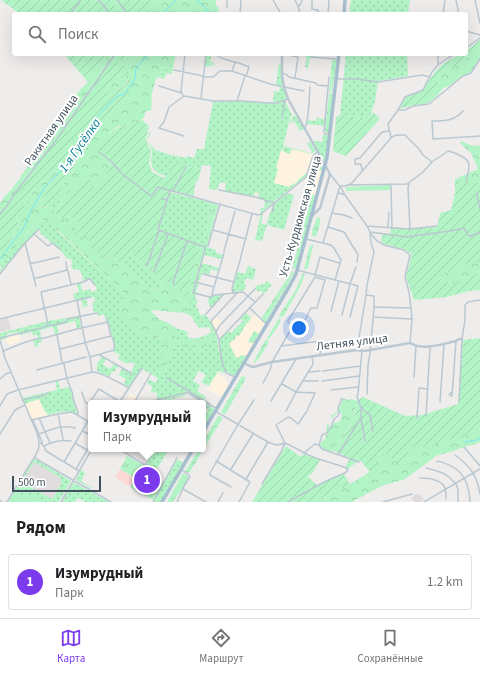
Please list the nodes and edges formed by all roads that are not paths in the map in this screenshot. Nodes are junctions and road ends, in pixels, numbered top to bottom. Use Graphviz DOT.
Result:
graph roads {
  1 [pos="81,0"];
  2 [pos="98,0"];
  3 [pos="117,0"];
  4 [pos="227,0"];
  5 [pos="240,0"];
  6 [pos="273,0"];
  7 [pos="295,0"];
  8 [pos="302,0"];
  9 [pos="329,0"];
  10 [pos="345,0"];
  11 [pos="445,0"];
  12 [pos="456,0"];
  13 [pos="475,0"];
  14 [pos="312,1"];
  15 [pos="298,6"];
  16 [pos="227,7"];
  17 [pos="72,12"];
  18 [pos="108,12"];
  19 [pos="126,12"];
  20 [pos="240,12"];
  21 [pos="280,12"];
  22 [pos="300,12"];
  23 [pos="318,12"];
  24 [pos="328,12"];
  25 [pos="344,12"];
  26 [pos="443,12"];
  27 [pos="459,12"];
  28 [pos="480,23"];
  29 [pos="468,31"];
  30 [pos="479,35"];
  31 [pos="480,38"];
  32 [pos="477,40"];
  33 [pos="468,47"];
  34 [pos="114,56"];
  35 [pos="185,56"];
  36 [pos="206,56"];
  37 [pos="217,56"];
  38 [pos="282,56"];
  39 [pos="290,56"];
  40 [pos="438,56"];
  41 [pos="452,56"];
  42 [pos="310,57"];
  43 [pos="339,59"];
  44 [pos="480,59"];
  45 [pos="235,64"];
  46 [pos="438,65"];
  47 [pos="174,70"];
  48 [pos="232,71"];
  49 [pos="183,72"];
  50 [pos="282,74"];
  51 [pos="203,76"];
  52 [pos="246,76"];
  53 [pos="329,77"];
  54 [pos="430,77"];
  55 [pos="295,78"];
  56 [pos="336,79"];
  57 [pos="159,86"];
  58 [pos="328,86"];
  59 [pos="284,87"];
  60 [pos="310,87"];
  61 [pos="304,91"];
  62 [pos="182,93"];
  63 [pos="184,96"];
  64 [pos="201,98"];
  65 [pos="288,99"];
  66 [pos="285,100"];
  67 [pos="237,101"];
  68 [pos="398,110"];
  69 [pos="463,111"];
  70 [pos="282,118"];
  71 [pos="305,128"];
  72 [pos="389,131"];
  73 [pos="330,134"];
  74 [pos="184,136"];
  75 [pos="480,136"];
  76 [pos="391,138"];
  77 [pos="99,152"];
  78 [pos="318,152"];
  79 [pos="324,160"];
  80 [pos="432,162"];
  81 [pos="186,167"];
  82 [pos="325,167"];
  83 [pos="362,171"];
  84 [pos="330,174"];
  85 [pos="466,181"];
  86 [pos="410,183"];
  87 [pos="391,184"];
  88 [pos="347,185"];
  89 [pos="340,186"];
  90 [pos="219,190"];
  91 [pos="170,191"];
  92 [pos="173,191"];
  93 [pos="339,193"];
  94 [pos="478,193"];
  95 [pos="346,195"];
  96 [pos="163,199"];
  97 [pos="167,200"];
  98 [pos="273,203"];
  99 [pos="219,204"];
  100 [pos="480,209"];
  101 [pos="235,211"];
  102 [pos="272,212"];
  103 [pos="389,212"];
  104 [pos="332,213"];
  105 [pos="0,214"];
  106 [pos="252,214"];
  107 [pos="312,216"];
  108 [pos="352,218"];
  109 [pos="367,226"];
  110 [pos="437,226"];
  111 [pos="328,227"];
  112 [pos="388,227"];
  113 [pos="392,228"];
  114 [pos="39,229"];
  115 [pos="410,229"];
  116 [pos="159,230"];
  117 [pos="213,230"];
  118 [pos="370,232"];
  119 [pos="480,233"];
  120 [pos="34,234"];
  121 [pos="168,234"];
  122 [pos="229,234"];
  123 [pos="246,239"];
  124 [pos="306,239"];
  125 [pos="187,241"];
  126 [pos="25,243"];
  127 [pos="323,243"];
  128 [pos="208,246"];
  129 [pos="60,249"];
  130 [pos="59,257"];
  131 [pos="66,262"];
  132 [pos="358,262"];
  133 [pos="30,263"];
  134 [pos="340,263"];
  135 [pos="147,266"];
  136 [pos="356,267"];
  137 [pos="67,270"];
  138 [pos="297,270"];
  139 [pos="154,272"];
  140 [pos="0,274"];
  141 [pos="203,274"];
  142 [pos="315,275"];
  143 [pos="325,277"];
  144 [pos="34,278"];
  145 [pos="217,278"];
  146 [pos="325,280"];
  147 [pos="335,280"];
  148 [pos="339,281"];
  149 [pos="195,282"];
  150 [pos="234,282"];
  151 [pos="71,284"];
  152 [pos="350,284"];
  153 [pos="95,285"];
  154 [pos="174,285"];
  155 [pos="36,286"];
  156 [pos="214,287"];
  157 [pos="255,289"];
  158 [pos="238,292"];
  159 [pos="233,293"];
  160 [pos="263,294"];
  161 [pos="223,295"];
  162 [pos="366,295"];
  163 [pos="213,296"];
  164 [pos="249,296"];
  165 [pos="90,298"];
  166 [pos="77,300"];
  167 [pos="480,300"];
  168 [pos="255,302"];
  169 [pos="374,306"];
  170 [pos="43,308"];
  171 [pos="250,308"];
  172 [pos="411,308"];
  173 [pos="331,311"];
  174 [pos="97,313"];
  175 [pos="206,314"];
  176 [pos="342,315"];
  177 [pos="80,317"];
  178 [pos="350,317"];
  179 [pos="373,317"];
  180 [pos="107,318"];
  181 [pos="0,319"];
  182 [pos="412,319"];
  183 [pos="108,322"];
  184 [pos="267,324"];
  185 [pos="49,326"];
  186 [pos="82,328"];
  187 [pos="290,331"];
  188 [pos="216,332"];
  189 [pos="57,334"];
  190 [pos="111,336"];
  191 [pos="0,339"];
  192 [pos="462,339"];
  193 [pos="219,340"];
  194 [pos="456,341"];
  195 [pos="85,342"];
  196 [pos="410,343"];
  197 [pos="444,344"];
  198 [pos="281,346"];
  199 [pos="416,346"];
  200 [pos="430,347"];
  201 [pos="60,349"];
  202 [pos="357,350"];
  203 [pos="362,350"];
  204 [pos="370,350"];
  205 [pos="3,351"];
  206 [pos="100,354"];
  207 [pos="4,355"];
  208 [pos="0,356"];
  209 [pos="312,356"];
  210 [pos="320,356"];
  211 [pos="86,357"];
  212 [pos="90,357"];
  213 [pos="296,360"];
  214 [pos="272,362"];
  215 [pos="63,363"];
  216 [pos="244,363"];
  217 [pos="360,366"];
  218 [pos="142,368"];
  219 [pos="37,370"];
  220 [pos="320,371"];
  221 [pos="323,371"];
  222 [pos="11,372"];
  223 [pos="92,372"];
  224 [pos="309,372"];
  225 [pos="151,374"];
  226 [pos="131,375"];
  227 [pos="359,376"];
  228 [pos="67,377"];
  229 [pos="236,377"];
  230 [pos="414,377"];
  231 [pos="167,378"];
  232 [pos="0,379"];
  233 [pos="303,381"];
  234 [pos="318,381"];
  235 [pos="322,381"];
  236 [pos="263,383"];
  237 [pos="282,384"];
  238 [pos="358,386"];
  239 [pos="129,388"];
  240 [pos="428,389"];
  241 [pos="18,390"];
  242 [pos="331,390"];
  243 [pos="49,392"];
  244 [pos="82,392"];
  245 [pos="296,392"];
  246 [pos="452,392"];
  247 [pos="366,394"];
  248 [pos="342,398"];
  249 [pos="22,400"];
  250 [pos="92,400"];
  251 [pos="117,400"];
  252 [pos="121,400"];
  253 [pos="136,400"];
  254 [pos="158,400"];
  255 [pos="199,400"];
  256 [pos="203,400"];
  257 [pos="254,400"];
  258 [pos="272,401"];
  259 [pos="206,402"];
  260 [pos="440,402"];
  261 [pos="459,402"];
  262 [pos="88,403"];
  263 [pos="206,403"];
  264 [pos="25,405"];
  265 [pos="210,405"];
  266 [pos="0,406"];
  267 [pos="206,407"];
  268 [pos="361,408"];
  269 [pos="216,410"];
  270 [pos="286,411"];
  271 [pos="58,414"];
  272 [pos="78,415"];
  273 [pos="426,416"];
  274 [pos="39,418"];
  275 [pos="417,418"];
  276 [pos="361,419"];
  277 [pos="32,420"];
  278 [pos="88,421"];
  279 [pos="238,425"];
  280 [pos="61,427"];
  281 [pos="206,427"];
  282 [pos="75,428"];
  283 [pos="82,431"];
  284 [pos="373,431"];
  285 [pos="45,432"];
  286 [pos="0,434"];
  287 [pos="39,434"];
  288 [pos="88,434"];
  289 [pos="253,434"];
  290 [pos="63,440"];
  291 [pos="71,441"];
  292 [pos="366,441"];
  293 [pos="268,442"];
  294 [pos="41,443"];
  295 [pos="50,443"];
  296 [pos="75,443"];
  297 [pos="285,443"];
  298 [pos="319,445"];
  299 [pos="44,446"];
  300 [pos="464,447"];
  301 [pos="87,450"];
  302 [pos="90,452"];
  303 [pos="124,452"];
  304 [pos="152,452"];
  305 [pos="191,452"];
  306 [pos="304,453"];
  307 [pos="338,455"];
  308 [pos="454,455"];
  309 [pos="35,457"];
  310 [pos="177,458"];
  311 [pos="216,461"];
  312 [pos="64,462"];
  313 [pos="359,462"];
  314 [pos="437,462"];
  315 [pos="426,468"];
  316 [pos="480,468"];
  317 [pos="76,469"];
  318 [pos="181,469"];
  319 [pos="231,470"];
  320 [pos="79,471"];
  321 [pos="473,474"];
  322 [pos="420,478"];
  323 [pos="464,478"];
  324 [pos="246,479"];
  325 [pos="74,480"];
  326 [pos="262,484"];
  327 [pos="455,484"];
  328 [pos="231,487"];
  329 [pos="183,488"];
  330 [pos="445,489"];
  331 [pos="223,493"];
  332 [pos="412,494"];
  333 [pos="480,494"];
  334 [pos="446,499"];
  335 [pos="201,501"];
  336 [pos="8,502"];
  337 [pos="61,502"];
  338 [pos="111,502"];
  339 [pos="153,502"];
  340 [pos="162,502"];
  341 [pos="177,502"];
  342 [pos="206,502"];
  343 [pos="218,502"];
  344 [pos="239,502"];
  345 [pos="288,502"];
  346 [pos="383,502"];
  347 [pos="424,502"];
  348 [pos="458,502"];
  349 [pos="470,502"];
  1 -- 17 [label="street"];
  2 -- 18 [label="street"];
  3 -- 19 [label="street"];
  4 -- 16 [label="street"];
  5 -- 20 [label="street"];
  6 -- 21 [label="street"];
  7 -- 15 [label="street"];
  8 -- 15 [label="street"];
  9 -- 24 [label="street"];
  10 -- 25 [label="main road"];
  11 -- 26 [label="street"];
  12 -- 27 [label="street"];
  13 -- 28 [label="street"];
  14 -- 23 [label="street"];
  15 -- 22 [label="street"];
  29 -- 30 [label="street"];
  30 -- 32 [label="street"];
  31 -- 32 [label="street"];
  32 -- 33 [label="street"];
  34 -- 105 [label="street, Ракитная улица"];
  35 -- 49 [label="street"];
  36 -- 51 [label="street"];
  37 -- 45 [label="street"];
  38 -- 50 [label="street"];
  39 -- 55 [label="street"];
  40 -- 46 [label="street"];
  41 -- 46 [label="street"];
  42 -- 43 [label="street"];
  43 -- 56 [label="main road, Усть-Курдюмская улица"];
  44 -- 68 [label="street"];
  45 -- 48 [label="street"];
  45 -- 52 [label="street"];
  46 -- 54 [label="street"];
  47 -- 49 [label="street"];
  48 -- 51 [label="street"];
  48 -- 52 [label="street"];
  49 -- 51 [label="street"];
  49 -- 62 [label="street"];
  50 -- 55 [label="street"];
  50 -- 59 [label="street"];
  51 -- 64 [label="street"];
  52 -- 59 [label="street"];
  52 -- 67 [label="street"];
  53 -- 58 [label="street"];
  54 -- 56 [label="street"];
  54 -- 68 [label="street"];
  55 -- 58 [label="street"];
  56 -- 73 [label="main road, Усть-Курдюмская улица"];
  57 -- 62 [label="street"];
  58 -- 73 [label="street"];
  59 -- 61 [label="street"];
  59 -- 65 [label="street"];
  60 -- 71 [label="street"];
  62 -- 63 [label="street"];
  63 -- 64 [label="street"];
  63 -- 74 [label="street"];
  64 -- 67 [label="street"];
  65 -- 66 [label="street"];
  65 -- 71 [label="street"];
  66 -- 67 [label="street"];
  66 -- 70 [label="street"];
  68 -- 72 [label="street"];
  69 -- 75 [label="street"];
  71 -- 78 [label="street"];
  72 -- 76 [label="street"];
  72 -- 83 [label="street"];
  73 -- 79 [label="main road, Усть-Курдюмская улица"];
  76 -- 80 [label="street"];
  76 -- 83 [label="street"];
  77 -- 91 [label="street"];
  78 -- 79 [label="street"];
  78 -- 98 [label="street"];
  79 -- 82 [label="main road, Усть-Курдюмская улица"];
  80 -- 85 [label="street"];
  80 -- 86 [label="street"];
  81 -- 92 [label="street"];
  82 -- 84 [label="street"];
  82 -- 107 [label="main road, Усть-Курдюмская улица"];
  83 -- 88 [label="street"];
  84 -- 89 [label="street"];
  84 -- 107 [label="street"];
  86 -- 87 [label="street"];
  86 -- 115 [label="street"];
  87 -- 88 [label="street"];
  87 -- 113 [label="street"];
  88 -- 89 [label="street"];
  89 -- 93 [label="street"];
  89 -- 95 [label="street"];
  90 -- 98 [label="street"];
  91 -- 92 [label="street"];
  91 -- 97 [label="street"];
  92 -- 99 [label="street"];
  93 -- 95 [label="street"];
  93 -- 104 [label="street"];
  94 -- 100 [label="street"];
  95 -- 109 [label="street"];
  96 -- 97 [label="street"];
  97 -- 116 [label="street"];
  98 -- 102 [label="street"];
  98 -- 106 [label="street"];
  99 -- 106 [label="street"];
  99 -- 117 [label="street"];
  101 -- 122 [label="street"];
  103 -- 112 [label="street"];
  104 -- 108 [label="street"];
  104 -- 111 [label="street"];
  106 -- 123 [label="street"];
  107 -- 124 [label="main road, Усть-Курдюмская улица"];
  109 -- 112 [label="street"];
  109 -- 118 [label="street"];
  110 -- 115 [label="street"];
  111 -- 127 [label="street"];
  111 -- 132 [label="street"];
  112 -- 113 [label="street"];
  113 -- 115 [label="street"];
  114 -- 120 [label="street"];
  116 -- 121 [label="street"];
  116 -- 135 [label="street"];
  117 -- 122 [label="street"];
  117 -- 128 [label="street"];
  118 -- 119 [label="street"];
  118 -- 162 [label="street"];
  118 -- 172 [label="street"];
  120 -- 126 [label="street"];
  120 -- 129 [label="street"];
  121 -- 125 [label="street"];
  121 -- 139 [label="street"];
  122 -- 123 [label="street"];
  122 -- 145 [label="street"];
  123 -- 150 [label="street"];
  124 -- 127 [label="street"];
  124 -- 138 [label="main road, Усть-Курдюмская улица"];
  125 -- 149 [label="street"];
  125 -- 154 [label="street"];
  126 -- 133 [label="street"];
  126 -- 140 [label="street"];
  127 -- 134 [label="street"];
  130 -- 133 [label="street"];
  131 -- 137 [label="street"];
  133 -- 144 [label="street"];
  134 -- 142 [label="street"];
  134 -- 147 [label="street"];
  136 -- 152 [label="street"];
  137 -- 144 [label="street"];
  137 -- 151 [label="street"];
  138 -- 142 [label="street"];
  138 -- 184 [label="main road, Усть-Курдюмская улица"];
  141 -- 145 [label="street"];
  142 -- 143 [label="street"];
  142 -- 146 [label="street"];
  142 -- 146 [label="street"];
  143 -- 146 [label="street"];
  143 -- 147 [label="street"];
  144 -- 155 [label="street"];
  145 -- 150 [label="street"];
  145 -- 156 [label="street"];
  147 -- 148 [label="street"];
  148 -- 152 [label="street"];
  148 -- 173 [label="street"];
  149 -- 156 [label="street"];
  149 -- 163 [label="street"];
  150 -- 159 [label="street"];
  151 -- 153 [label="street"];
  151 -- 170 [label="street"];
  152 -- 176 [label="street"];
  152 -- 178 [label="street"];
  156 -- 163 [label="street"];
  157 -- 164 [label="street"];
  158 -- 159 [label="street"];
  158 -- 164 [label="street"];
  158 -- 188 [label="street"];
  159 -- 161 [label="street"];
  160 -- 168 [label="street"];
  161 -- 163 [label="street"];
  161 -- 175 [label="street"];
  162 -- 169 [label="street"];
  162 -- 202 [label="street"];
  164 -- 168 [label="street"];
  164 -- 188 [label="street"];
  165 -- 166 [label="street"];
  166 -- 170 [label="street"];
  166 -- 177 [label="street"];
  167 -- 192 [label="street"];
  168 -- 171 [label="street"];
  169 -- 172 [label="street"];
  169 -- 179 [label="street"];
  170 -- 181 [label="street"];
  170 -- 185 [label="street"];
  171 -- 184 [label="street"];
  171 -- 193 [label="street"];
  172 -- 182 [label="street"];
  174 -- 177 [label="street"];
  177 -- 185 [label="street"];
  177 -- 186 [label="street"];
  179 -- 182 [label="street"];
  179 -- 204 [label="street"];
  180 -- 183 [label="street"];
  182 -- 196 [label="street"];
  183 -- 186 [label="street"];
  183 -- 190 [label="street"];
  184 -- 216 [label="main road, Усть-Курдюмская улица"];
  185 -- 191 [label="street"];
  186 -- 189 [label="street"];
  186 -- 195 [label="street"];
  187 -- 198 [label="street"];
  188 -- 193 [label="street"];
  189 -- 201 [label="street"];
  189 -- 205 [label="street"];
  190 -- 195 [label="street"];
  190 -- 206 [label="street"];
  191 -- 205 [label="street"];
  192 -- 194 [label="street"];
  192 -- 261 [label="street"];
  193 -- 229 [label="street"];
  194 -- 197 [label="street"];
  194 -- 246 [label="street"];
  195 -- 201 [label="street"];
  195 -- 212 [label="street"];
  196 -- 199 [label="street"];
  196 -- 204 [label="street, Летняя улица"];
  197 -- 200 [label="street"];
  197 -- 260 [label="street"];
  198 -- 210 [label="street"];
  198 -- 214 [label="street"];
  199 -- 200 [label="street"];
  199 -- 230 [label="street"];
  200 -- 240 [label="street"];
  201 -- 215 [label="street"];
  202 -- 203 [label="street, Летняя улица"];
  202 -- 210 [label="street, Летняя улица"];
  203 -- 204 [label="street, Летняя улица"];
  203 -- 217 [label="street"];
  204 -- 247 [label="street"];
  205 -- 207 [label="street"];
  206 -- 212 [label="street"];
  206 -- 226 [label="street"];
  207 -- 208 [label="street"];
  207 -- 222 [label="street"];
  209 -- 210 [label="street, Летняя улица"];
  209 -- 213 [label="street, Летняя улица"];
  209 -- 224 [label="street"];
  211 -- 215 [label="street"];
  212 -- 223 [label="street"];
  213 -- 214 [label="street, Летняя улица"];
  213 -- 237 [label="street"];
  214 -- 216 [label="street, Летняя улица"];
  214 -- 236 [label="street"];
  215 -- 219 [label="street"];
  215 -- 228 [label="street"];
  216 -- 229 [label="main road, Усть-Курдюмская улица"];
  217 -- 221 [label="street"];
  217 -- 227 [label="street"];
  218 -- 239 [label="street"];
  220 -- 224 [label="street"];
  222 -- 232 [label="street"];
  222 -- 241 [label="street"];
  223 -- 228 [label="street"];
  223 -- 239 [label="street"];
  224 -- 233 [label="street"];
  225 -- 253 [label="street"];
  227 -- 235 [label="street"];
  227 -- 238 [label="street"];
  228 -- 241 [label="street"];
  228 -- 272 [label="street"];
  229 -- 269 [label="main road, Усть-Курдюмская улица"];
  231 -- 256 [label="street"];
  233 -- 234 [label="street"];
  233 -- 245 [label="street"];
  237 -- 245 [label="street"];
  237 -- 258 [label="street"];
  238 -- 242 [label="street"];
  238 -- 268 [label="street"];
  239 -- 252 [label="street"];
  240 -- 273 [label="street"];
  240 -- 275 [label="street"];
  241 -- 249 [label="street"];
  241 -- 266 [label="street"];
  243 -- 249 [label="street"];
  244 -- 262 [label="street"];
  245 -- 270 [label="street"];
  245 -- 297 [label="street"];
  248 -- 298 [label="street"];
  249 -- 264 [label="street"];
  250 -- 251 [label="street"];
  254 -- 255 [label="street"];
  257 -- 279 [label="street"];
  259 -- 265 [label="street"];
  263 -- 265 [label="street"];
  264 -- 277 [label="street"];
  264 -- 286 [label="street"];
  265 -- 267 [label="street"];
  265 -- 269 [label="street"];
  268 -- 276 [label="street"];
  268 -- 284 [label="street"];
  269 -- 279 [label="street"];
  269 -- 281 [label="main road, Усть-Курдюмская улица"];
  271 -- 272 [label="street"];
  271 -- 274 [label="street"];
  271 -- 280 [label="street"];
  272 -- 278 [label="street"];
  274 -- 277 [label="street"];
  274 -- 285 [label="street"];
  276 -- 292 [label="street"];
  276 -- 307 [label="street"];
  277 -- 287 [label="street"];
  277 -- 294 [label="street"];
  278 -- 283 [label="street"];
  279 -- 289 [label="street"];
  279 -- 311 [label="street"];
  280 -- 282 [label="street"];
  280 -- 285 [label="street"];
  280 -- 290 [label="street"];
  283 -- 288 [label="street"];
  283 -- 296 [label="street"];
  285 -- 287 [label="street"];
  285 -- 295 [label="street"];
  287 -- 294 [label="street"];
  289 -- 293 [label="street"];
  289 -- 319 [label="street"];
  290 -- 291 [label="street"];
  290 -- 295 [label="street"];
  293 -- 297 [label="street"];
  293 -- 324 [label="street"];
  294 -- 299 [label="street"];
  294 -- 309 [label="street"];
  295 -- 299 [label="street"];
  296 -- 301 [label="street"];
  296 -- 312 [label="street"];
  297 -- 306 [label="street"];
  297 -- 326 [label="street"];
  298 -- 306 [label="street"];
  298 -- 307 [label="street"];
  299 -- 312 [label="street"];
  300 -- 316 [label="street"];
  301 -- 317 [label="street"];
  302 -- 320 [label="street"];
  303 -- 304 [label="street"];
  305 -- 318 [label="main road"];
  306 -- 345 [label="street"];
  307 -- 313 [label="street"];
  308 -- 321 [label="street"];
  309 -- 325 [label="street"];
  309 -- 336 [label="street"];
  310 -- 339 [label="street"];
  311 -- 319 [label="street"];
  311 -- 328 [label="street"];
  312 -- 317 [label="street"];
  314 -- 323 [label="street"];
  315 -- 327 [label="street"];
  316 -- 321 [label="street"];
  317 -- 320 [label="street"];
  318 -- 329 [label="street"];
  318 -- 340 [label="main road"];
  319 -- 324 [label="street"];
  320 -- 325 [label="street"];
  321 -- 323 [label="street"];
  321 -- 333 [label="street"];
  322 -- 330 [label="street"];
  323 -- 327 [label="street"];
  323 -- 349 [label="street"];
  324 -- 344 [label="street"];
  325 -- 337 [label="street"];
  325 -- 338 [label="street"];
  327 -- 330 [label="street"];
  327 -- 348 [label="street"];
  329 -- 335 [label="street"];
  329 -- 341 [label="street"];
  330 -- 334 [label="street"];
  330 -- 347 [label="street"];
  331 -- 343 [label="street"];
  332 -- 346 [label="street"];
  335 -- 342 [label="street"];
}
